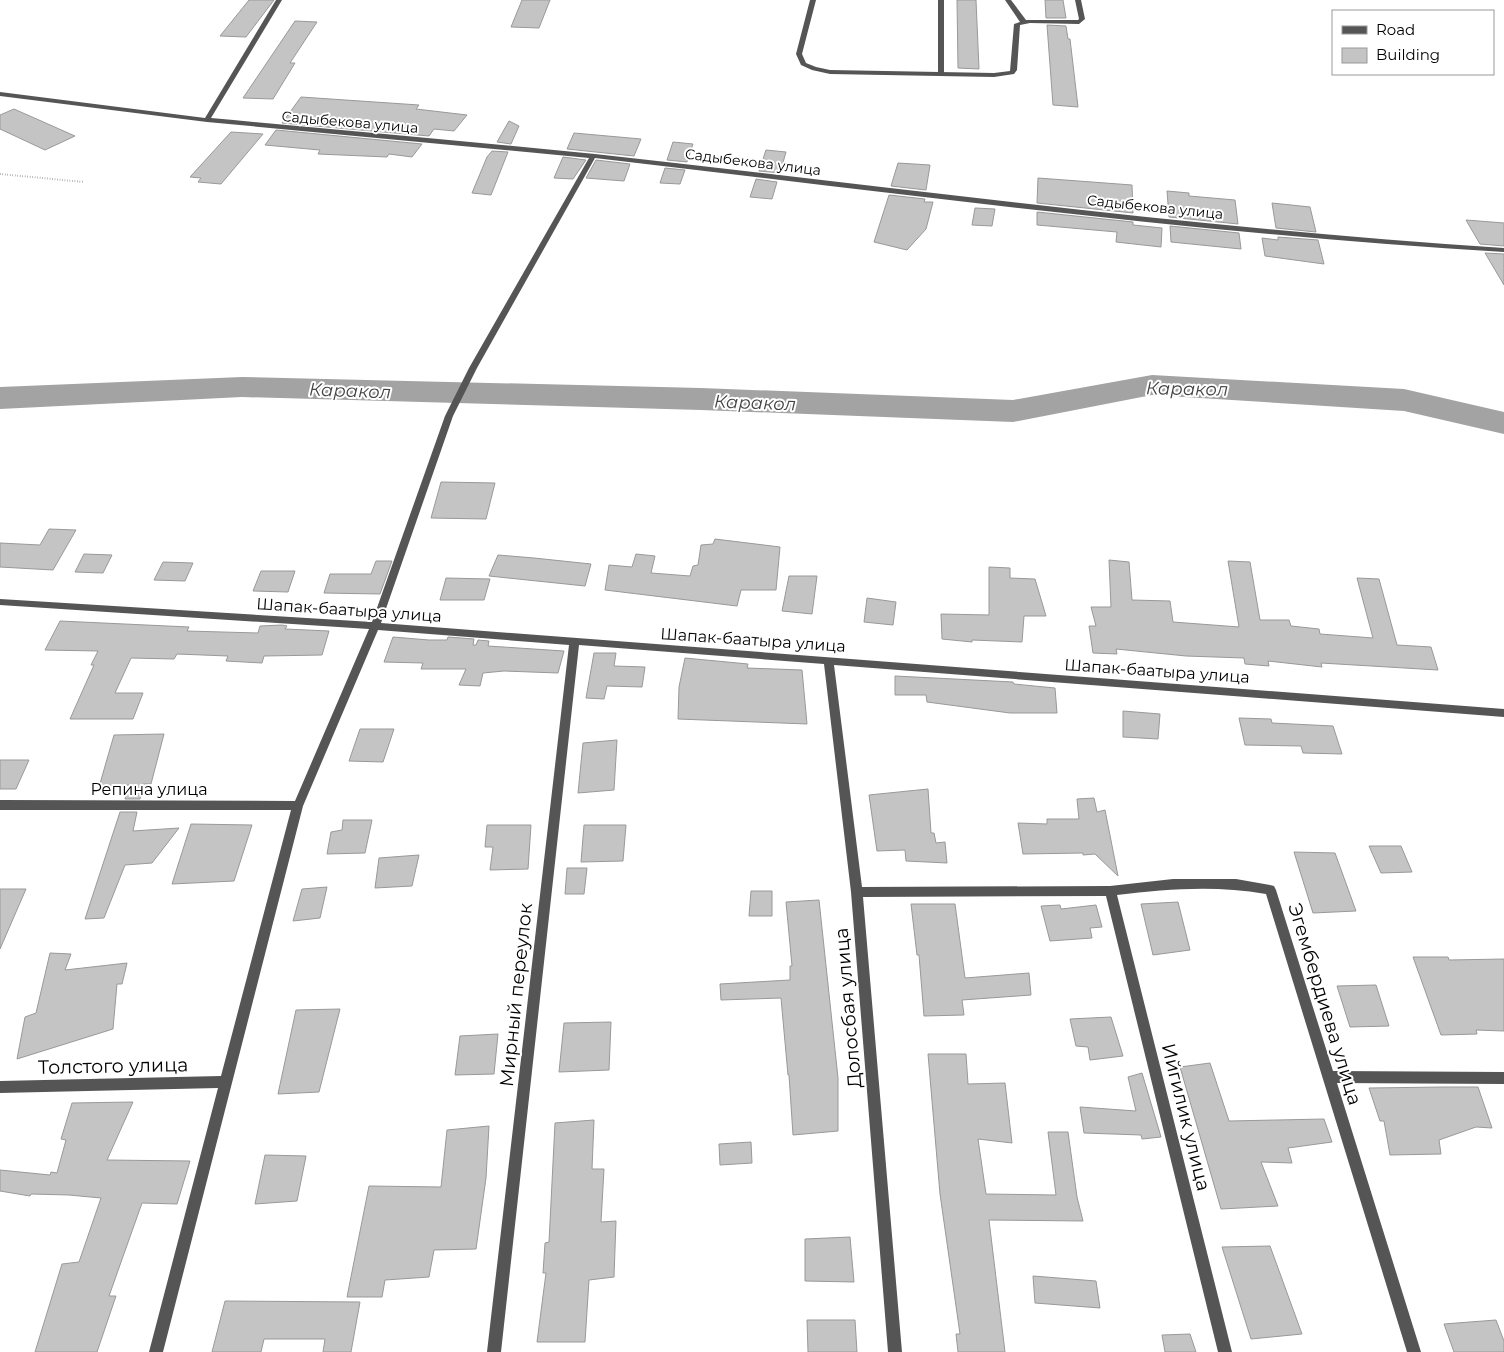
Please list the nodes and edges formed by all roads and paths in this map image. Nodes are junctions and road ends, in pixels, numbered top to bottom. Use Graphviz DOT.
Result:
graph roads {
  1 [pos="279,0"];
  2 [pos="813,0"];
  3 [pos="941,0"];
  4 [pos="1008,0"];
  5 [pos="1078,0"];
  6 [pos="1024,22"];
  7 [pos="941,74"];
  8 [pos="0,94"];
  9 [pos="207,120"];
  10 [pos="593,156"];
  11 [pos="0,174"];
  12 [pos="84,182"];
  13 [pos="1504,250"];
  14 [pos="0,602"];
  15 [pos="375,626"];
  16 [pos="574,642"];
  17 [pos="829,661"];
  18 [pos="1504,714"];
  19 [pos="0,806"];
  20 [pos="298,806"];
  21 [pos="1110,891"];
  22 [pos="857,892"];
  23 [pos="1328,1077"];
  24 [pos="1504,1078"];
  25 [pos="226,1082"];
  26 [pos="0,1087"];
  27 [pos="156,1352"];
  28 [pos="494,1352"];
  29 [pos="895,1352"];
  30 [pos="1225,1352"];
  31 [pos="1414,1352"];
  1 -- 9 [label="street"];
  2 -- 7 [label="street"];
  3 -- 7 [label="street"];
  4 -- 6 [label="street"];
  5 -- 6 [label="street"];
  6 -- 7 [label="street"];
  8 -- 9 [label="street, Садыбекова улица"];
  9 -- 10 [label="street, Садыбекова улица"];
  10 -- 13 [label="street, Садыбекова улица"];
  10 -- 15 [label="street"];
  11 -- 12 [label="path"];
  14 -- 15 [label="street, Шапак-баатыра улица"];
  15 -- 16 [label="street, Шапак-баатыра улица"];
  15 -- 20 [label="street"];
  16 -- 17 [label="street, Шапак-баатыра улица"];
  16 -- 28 [label="street, Мирный переулок"];
  17 -- 18 [label="street, Шапак-баатыра улица"];
  17 -- 22 [label="street, Долосбая улица"];
  19 -- 20 [label="street, Репина улица"];
  20 -- 25 [label="street"];
  21 -- 22 [label="street, Эгембердиева улица"];
  21 -- 23 [label="street, Эгембердиева улица"];
  21 -- 30 [label="street, Ийгилик улица"];
  22 -- 29 [label="street, Долосбая улица"];
  23 -- 24 [label="street"];
  23 -- 31 [label="street, Эгембердиева улица"];
  25 -- 26 [label="street, Толстого улица"];
  25 -- 27 [label="street"];
}
